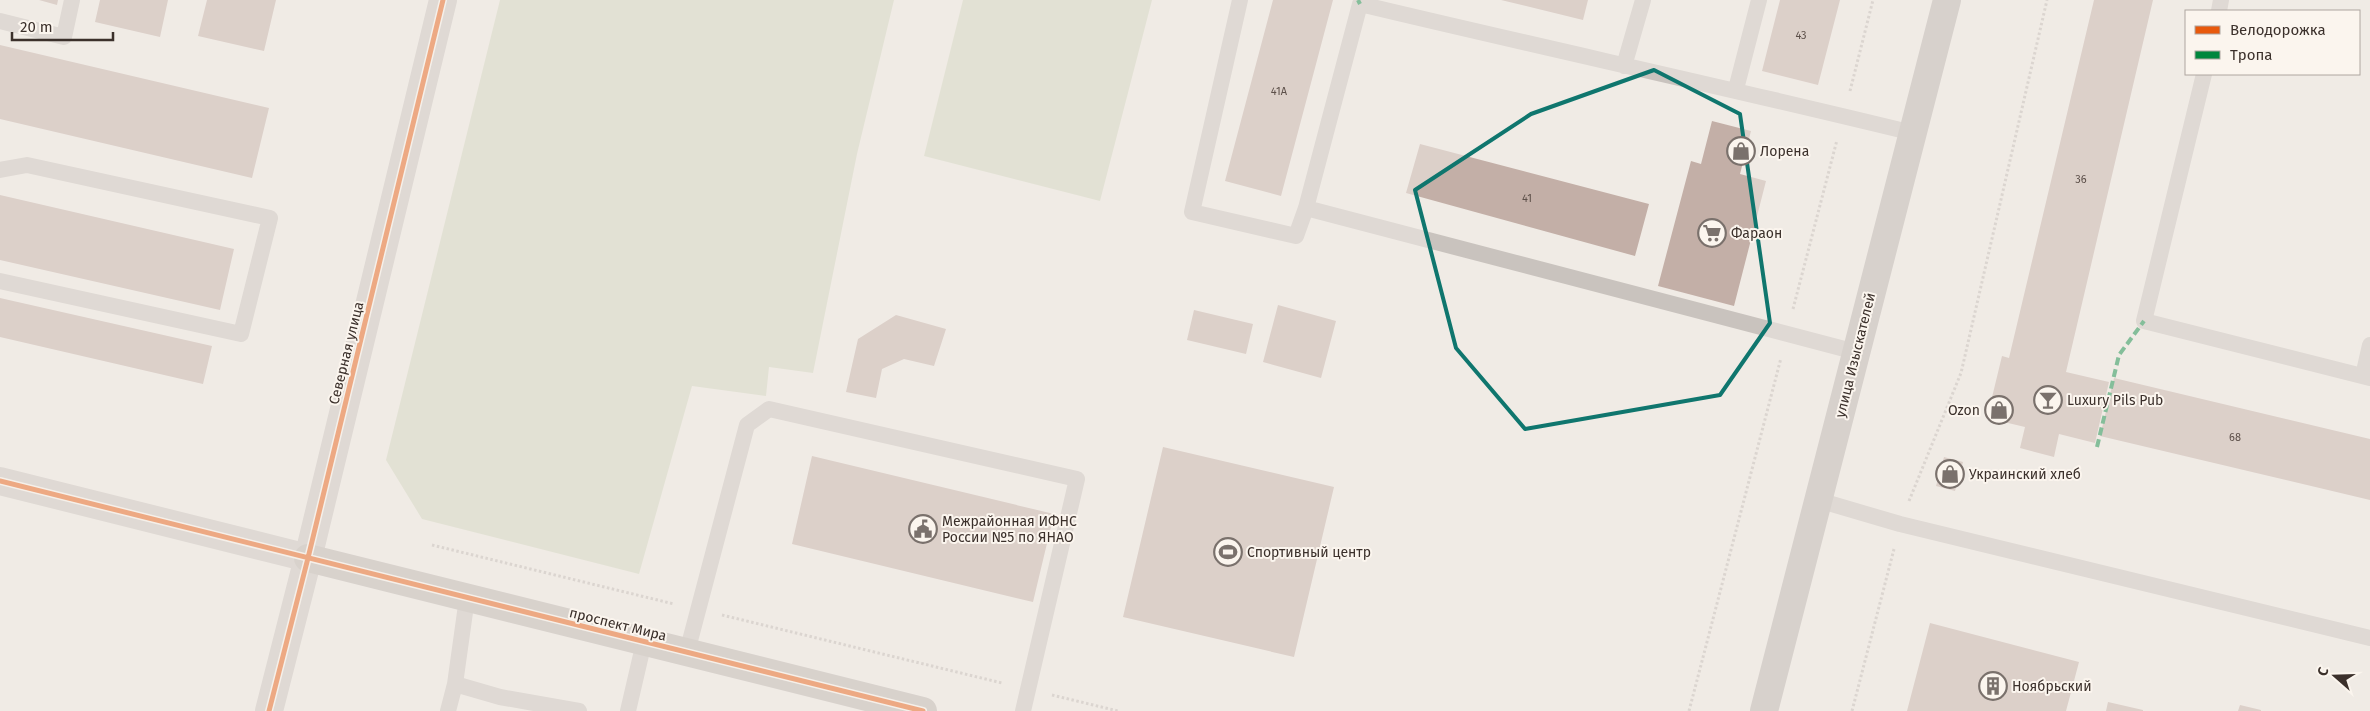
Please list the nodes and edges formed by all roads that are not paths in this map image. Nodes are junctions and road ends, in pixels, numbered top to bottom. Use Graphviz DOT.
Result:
graph roads {
  1 [pos="72,0"];
  2 [pos="443,0"];
  3 [pos="1240,0"];
  4 [pos="1643,0"];
  5 [pos="1759,0"];
  6 [pos="1947,0"];
  7 [pos="0,21"];
  8 [pos="1624,66"];
  9 [pos="2204,75"];
  10 [pos="1736,89"];
  11 [pos="1913,133"];
  12 [pos="0,170"];
  13 [pos="1306,208"];
  14 [pos="0,281"];
  15 [pos="2370,344"];
  16 [pos="1856,352"];
  17 [pos="2366,377"];
  18 [pos="0,481"];
  19 [pos="1818,500"];
  20 [pos="308,558"];
  21 [pos="467,598"];
  22 [pos="2370,638"];
  23 [pos="644,642"];
  24 [pos="686,652"];
  25 [pos="455,684"];
  26 [pos="269,711"];
  27 [pos="448,711"];
  28 [pos="579,711"];
  29 [pos="628,711"];
  30 [pos="923,711"];
  31 [pos="1023,711"];
  32 [pos="1764,711"];
  1 -- 7 [label="lane"];
  2 -- 20 [label="street, Северная улица"];
  3 -- 13 [label="lane"];
  4 -- 8 [label="lane"];
  5 -- 10 [label="lane"];
  6 -- 11 [label="main road, улица Изыскателей"];
  8 -- 10 [label="lane"];
  8 -- 13 [label="lane"];
  9 -- 17 [label="lane"];
  10 -- 11 [label="lane"];
  11 -- 16 [label="main road, улица Изыскателей"];
  12 -- 14 [label="lane"];
  13 -- 16 [label="lane"];
  15 -- 17 [label="lane"];
  16 -- 19 [label="main road, улица Изыскателей"];
  18 -- 20 [label="street"];
  19 -- 22 [label="lane"];
  19 -- 32 [label="main road, улица Изыскателей"];
  20 -- 21 [label="street, проспект Мира"];
  20 -- 26 [label="street, Северная улица"];
  21 -- 23 [label="street, проспект Мира"];
  21 -- 25 [label="lane"];
  23 -- 24 [label="street, проспект Мира"];
  23 -- 29 [label="lane"];
  24 -- 30 [label="street, проспект Мира"];
  24 -- 31 [label="lane"];
  25 -- 27 [label="lane"];
  25 -- 28 [label="lane"];
}
